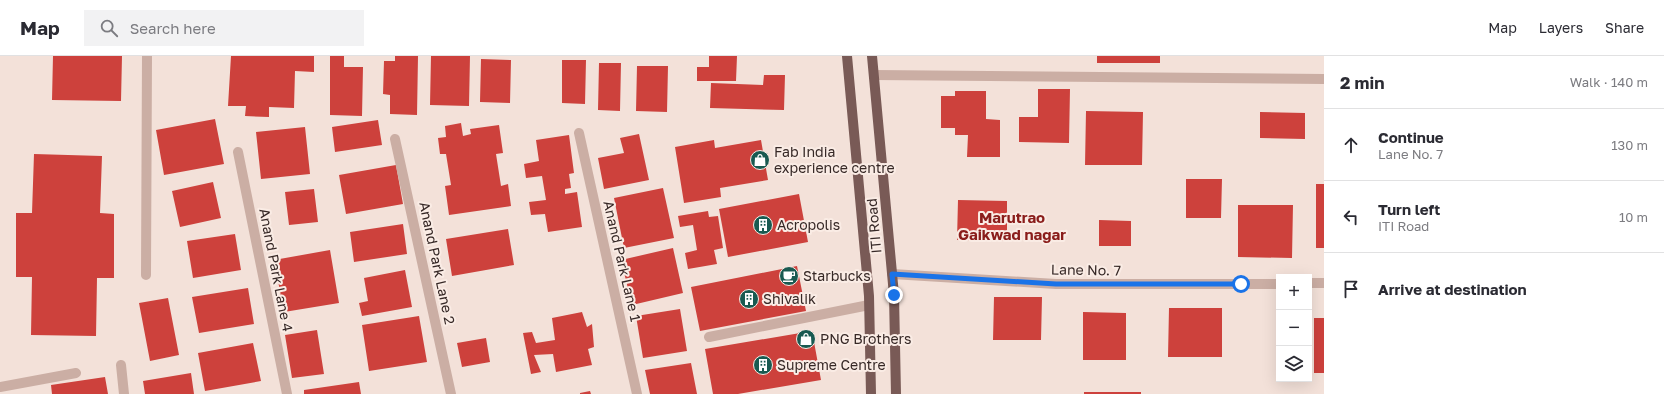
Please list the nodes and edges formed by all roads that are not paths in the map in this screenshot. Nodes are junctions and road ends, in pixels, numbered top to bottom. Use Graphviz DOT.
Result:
graph roads {
  1 [pos="146,56"];
  2 [pos="847,56"];
  3 [pos="872,56"];
  4 [pos="874,75"];
  5 [pos="1324,79"];
  6 [pos="579,133"];
  7 [pos="395,139"];
  8 [pos="238,152"];
  9 [pos="892,274"];
  10 [pos="146,275"];
  11 [pos="1312,283"];
  12 [pos="1324,283"];
  13 [pos="1276,284"];
  14 [pos="870,305"];
  15 [pos="709,337"];
  16 [pos="121,366"];
  17 [pos="76,373"];
  18 [pos="0,387"];
  19 [pos="124,394"];
  20 [pos="287,394"];
  21 [pos="451,394"];
  22 [pos="637,394"];
  23 [pos="871,394"];
  24 [pos="896,394"];
  1 -- 10 [label="street"];
  2 -- 14 [label="main road, ITI Road"];
  3 -- 4 [label="main road, ITI Road"];
  4 -- 5 [label="street"];
  4 -- 9 [label="main road, ITI Road"];
  6 -- 22 [label="street, Anand Park Lane 1"];
  7 -- 21 [label="street, Anand Park Lane 2"];
  8 -- 20 [label="street, Anand Park Lane 4"];
  9 -- 13 [label="street, Lane No. 7"];
  9 -- 24 [label="main road, ITI Road"];
  11 -- 12 [label="street"];
  14 -- 15 [label="street"];
  14 -- 23 [label="main road, ITI Road"];
  16 -- 19 [label="street"];
  17 -- 18 [label="street"];
}
